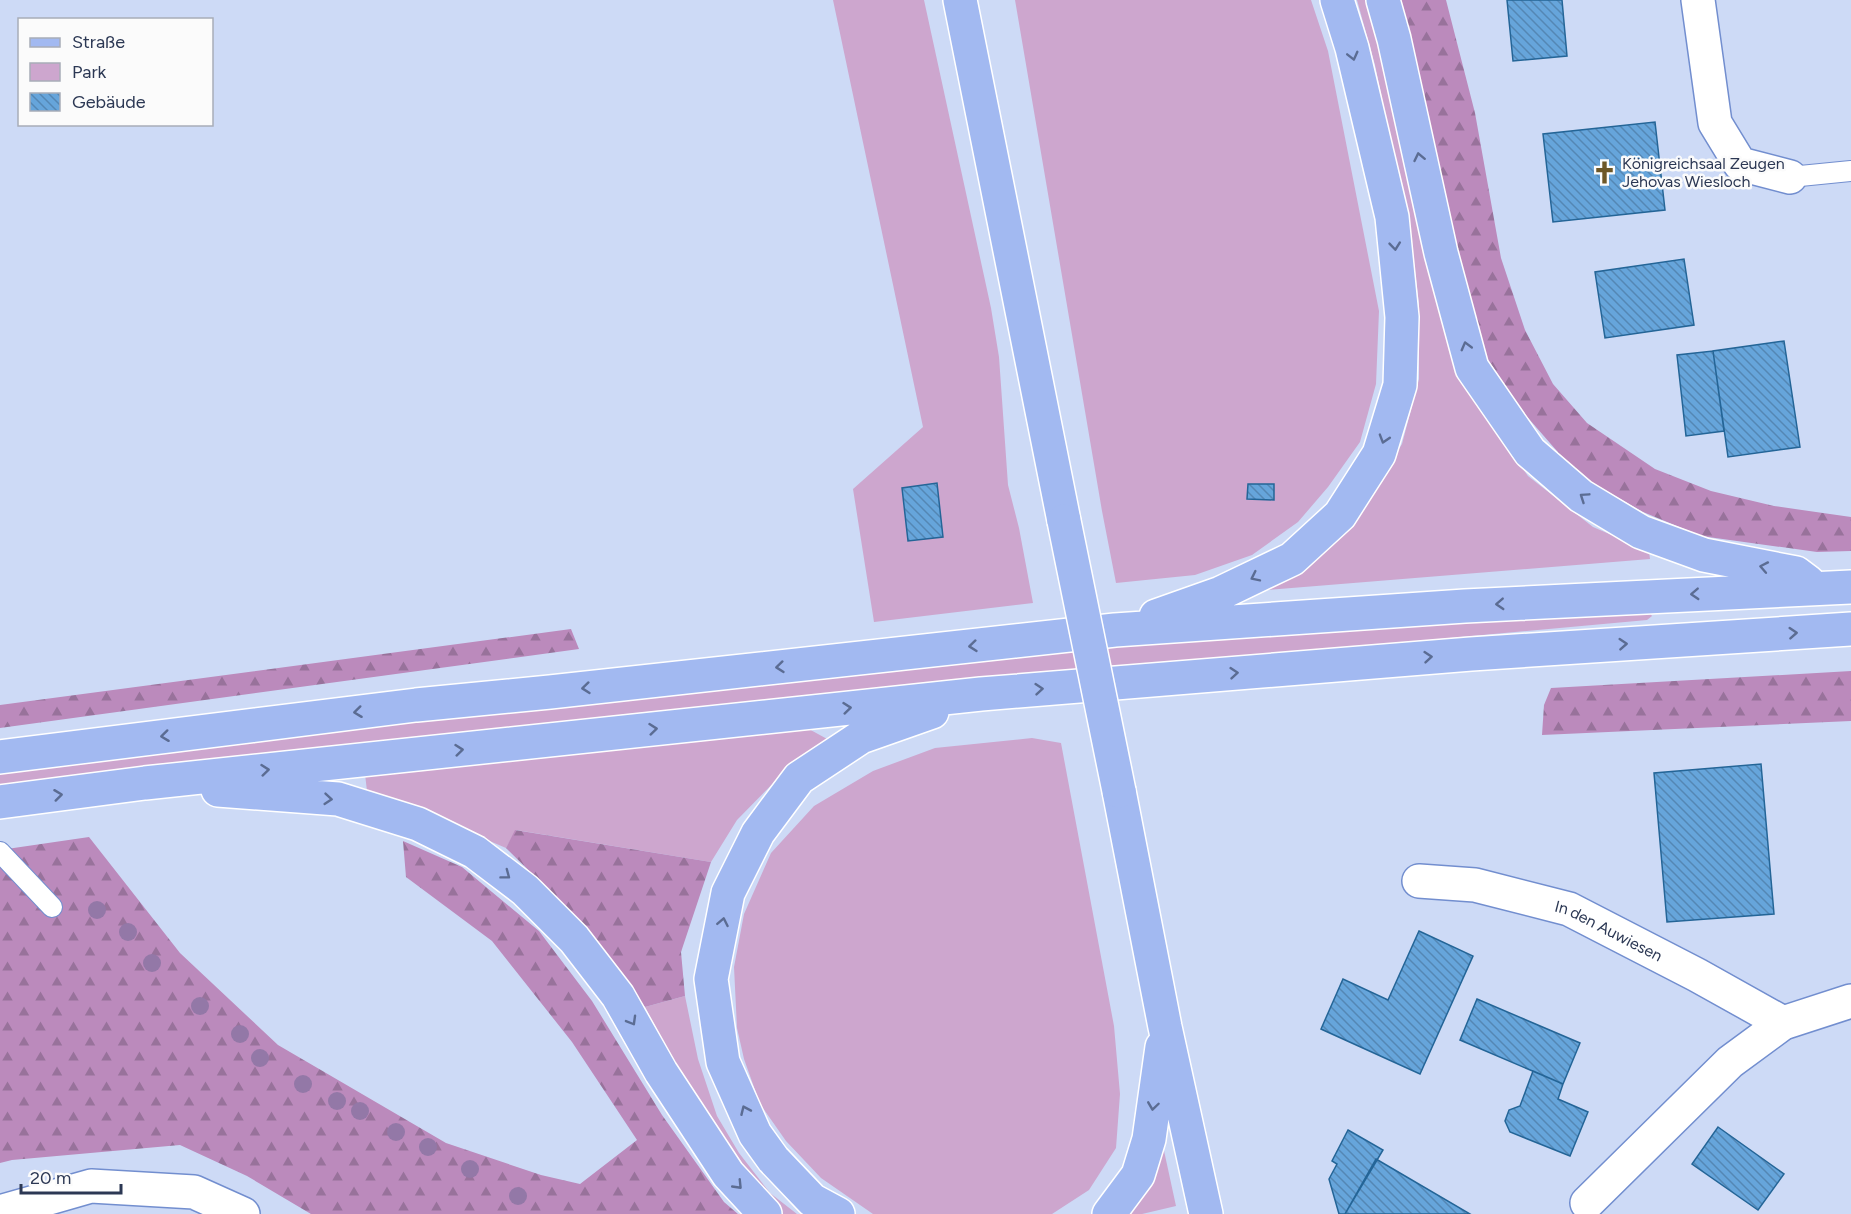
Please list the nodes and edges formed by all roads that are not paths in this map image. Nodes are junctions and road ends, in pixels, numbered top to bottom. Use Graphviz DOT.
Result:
graph roads {
  1 [pos="960,0"];
  2 [pos="981,0"];
  3 [pos="1337,0"];
  4 [pos="1383,0"];
  5 [pos="1698,0"];
  6 [pos="973,68"];
  7 [pos="1851,171"];
  8 [pos="1790,177"];
  9 [pos="1851,587"];
  10 [pos="1816,588"];
  11 [pos="1851,629"];
  12 [pos="1115,630"];
  13 [pos="981,694"];
  14 [pos="0,757"];
  15 [pos="145,783"];
  16 [pos="0,802"];
  17 [pos="0,852"];
  18 [pos="1419,881"];
  19 [pos="52,907"];
  20 [pos="1851,1001"];
  21 [pos="1783,1023"];
  22 [pos="1165,1027"];
  23 [pos="1587,1203"];
  24 [pos="0,1212"];
  25 [pos="1200,1213"];
  26 [pos="243,1214"];
  27 [pos="765,1214"];
  28 [pos="838,1214"];
  29 [pos="1109,1214"];
  1 -- 6 [label="main road"];
  2 -- 6 [label="main road"];
  3 -- 12 [label="main road, one-way"];
  10 -- 4 [label="main road, one-way"];
  5 -- 8 [label="street"];
  6 -- 22 [label="main road, bridge"];
  7 -- 8 [label="lane"];
  9 -- 10 [label="main road"];
  10 -- 12 [label="main road, one-way"];
  13 -- 11 [label="main road, one-way"];
  12 -- 14 [label="main road, one-way"];
  15 -- 13 [label="main road, one-way"];
  28 -- 13 [label="main road, one-way"];
  16 -- 15 [label="main road, one-way"];
  15 -- 27 [label="main road, one-way"];
  17 -- 19 [label="lane"];
  18 -- 21 [label="street, In den Auwiesen"];
  20 -- 21 [label="street"];
  21 -- 23 [label="street"];
  22 -- 25 [label="main road"];
  22 -- 29 [label="main road, one-way"];
  24 -- 26 [label="street"];
}
